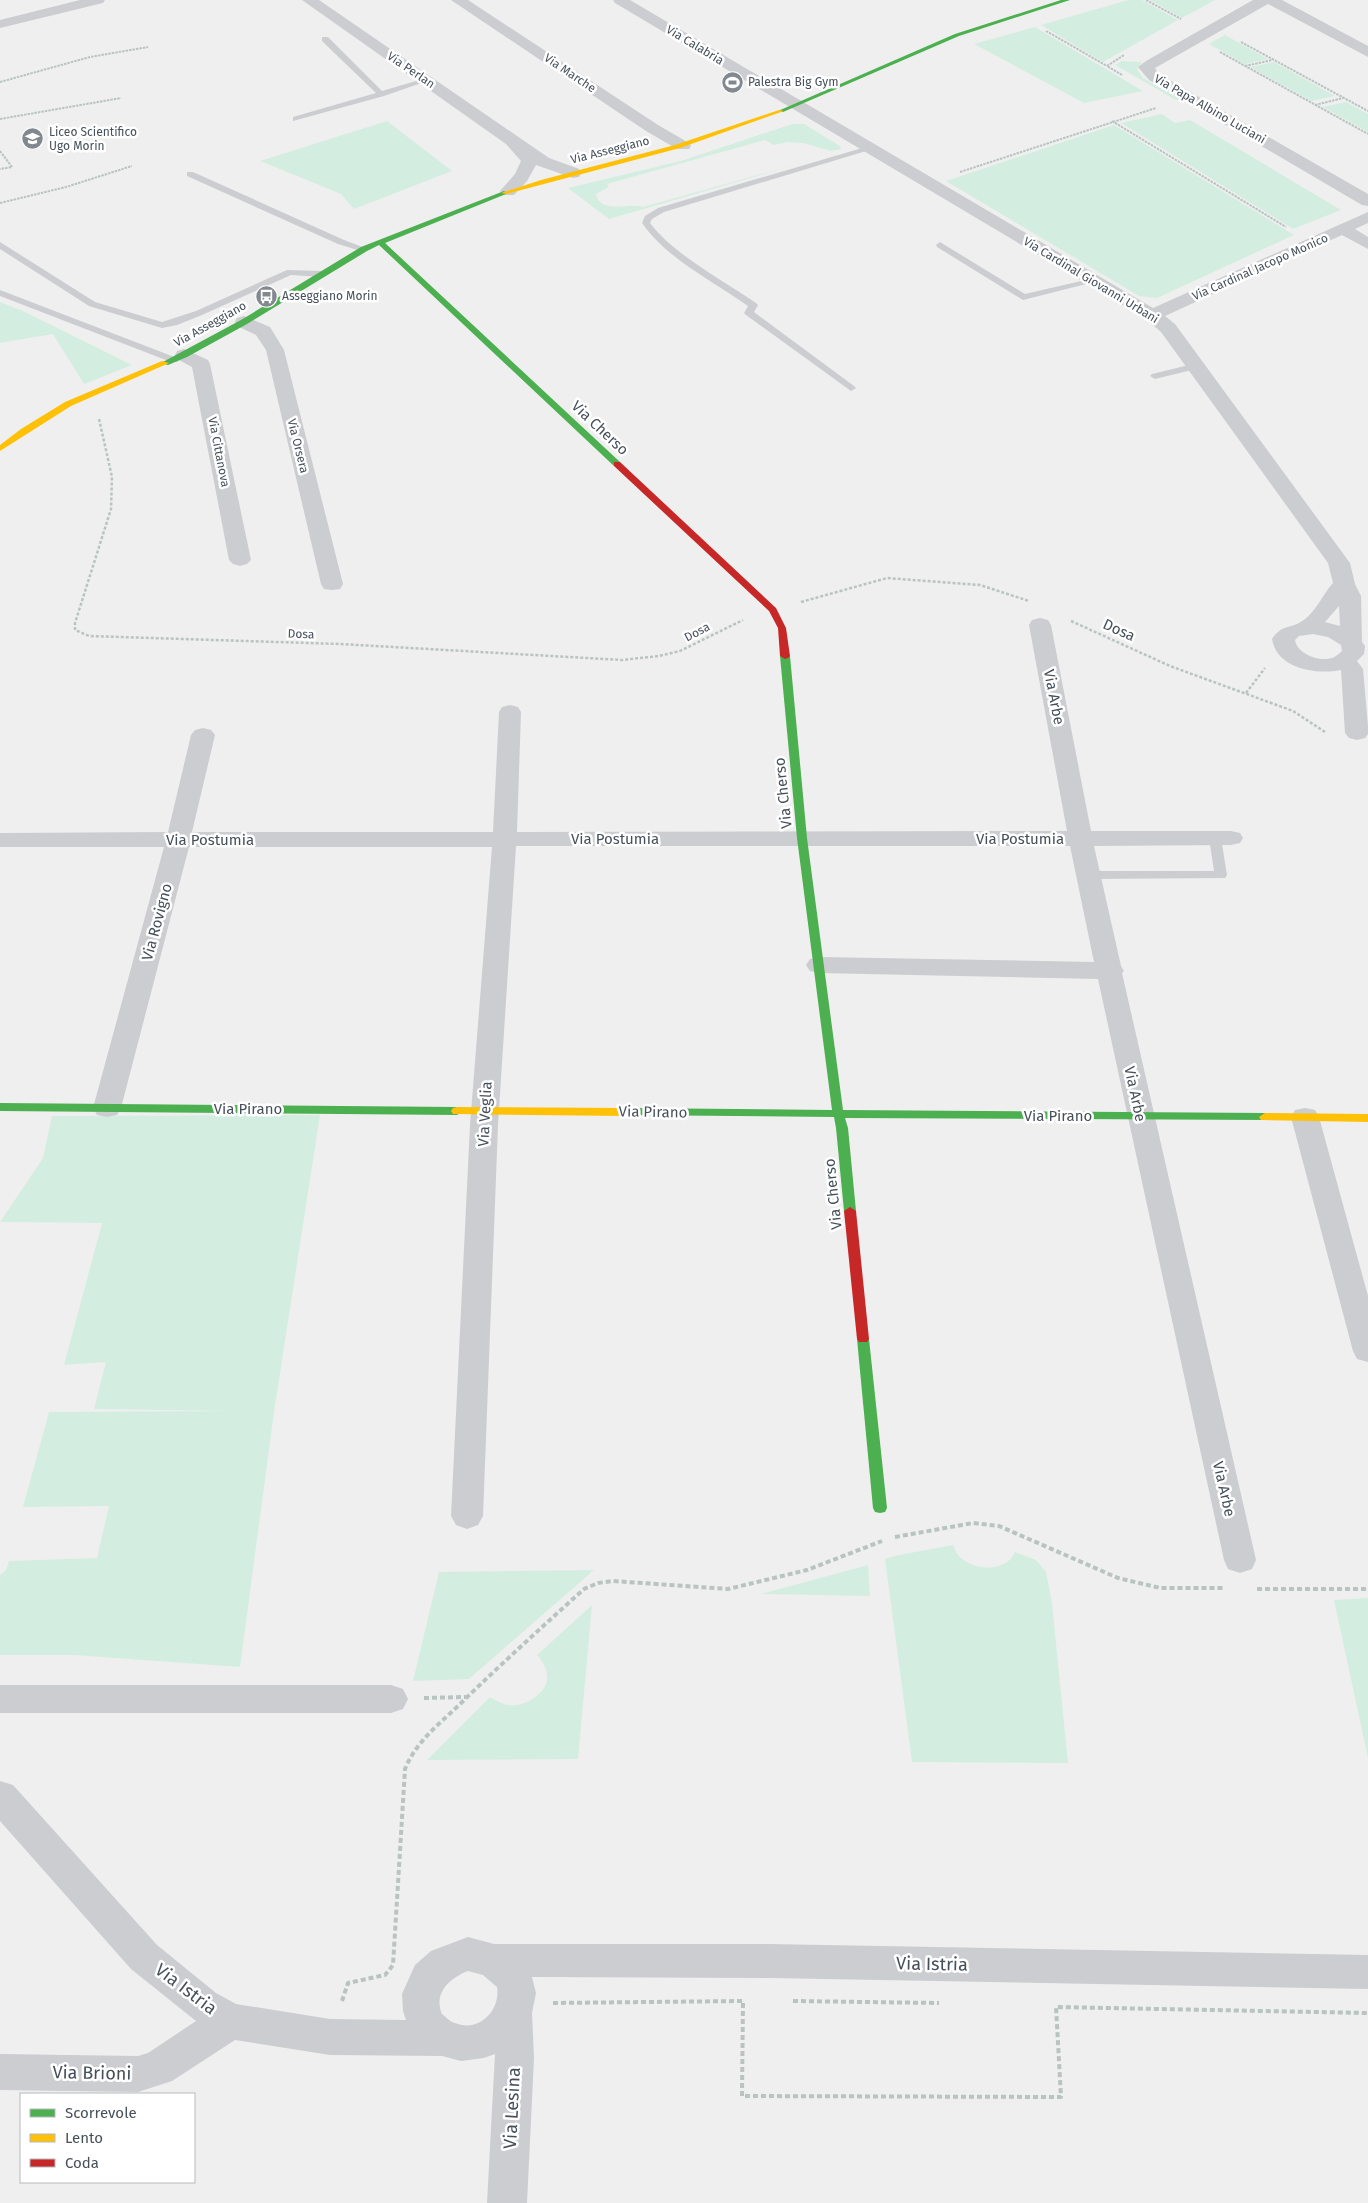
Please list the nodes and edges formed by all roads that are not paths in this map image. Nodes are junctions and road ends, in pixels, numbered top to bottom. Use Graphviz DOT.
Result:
graph roads {
  1 [pos="98,0"];
  2 [pos="309,0"];
  3 [pos="458,0"];
  4 [pos="620,0"];
  5 [pos="1067,0"];
  6 [pos="1264,0"];
  7 [pos="1271,0"];
  8 [pos="0,24"];
  9 [pos="324,39"];
  10 [pos="1368,52"];
  11 [pos="426,80"];
  12 [pos="381,94"];
  13 [pos="797,105"];
  14 [pos="296,119"];
  15 [pos="512,141"];
  16 [pos="683,146"];
  17 [pos="872,148"];
  18 [pos="190,174"];
  19 [pos="572,174"];
  20 [pos="508,191"];
  21 [pos="1368,201"];
  22 [pos="1368,217"];
  23 [pos="1343,229"];
  24 [pos="380,242"];
  25 [pos="1368,244"];
  26 [pos="0,245"];
  27 [pos="940,245"];
  28 [pos="364,249"];
  29 [pos="322,274"];
  30 [pos="1094,281"];
  31 [pos="0,293"];
  32 [pos="1152,315"];
  33 [pos="244,322"];
  34 [pos="179,358"];
  35 [pos="1197,366"];
  36 [pos="1155,376"];
  37 [pos="851,388"];
  38 [pos="0,449"];
  39 [pos="240,560"];
  40 [pos="332,584"];
  41 [pos="1344,584"];
  42 [pos="1046,616"];
  43 [pos="1306,628"];
  44 [pos="1348,652"];
  45 [pos="1361,700"];
  46 [pos="510,712"];
  47 [pos="1357,733"];
  48 [pos="203,736"];
  49 [pos="802,838"];
  50 [pos="1223,838"];
  51 [pos="504,839"];
  52 [pos="0,840"];
  53 [pos="1081,840"];
  54 [pos="178,841"];
  55 [pos="1089,875"];
  56 [pos="819,964"];
  57 [pos="1110,970"];
  58 [pos="0,1107"];
  59 [pos="107,1108"];
  60 [pos="485,1111"];
  61 [pos="838,1114"];
  62 [pos="1140,1117"];
  63 [pos="1305,1117"];
  64 [pos="1368,1118"];
  65 [pos="1368,1351"];
  66 [pos="880,1508"];
  67 [pos="467,1516"];
  68 [pos="1240,1560"];
  69 [pos="0,1699"];
  70 [pos="391,1699"];
  71 [pos="0,1796"];
  72 [pos="496,1960"];
  73 [pos="1368,1972"];
  74 [pos="532,2013"];
  75 [pos="230,2021"];
  76 [pos="442,2038"];
  77 [pos="0,2072"];
  78 [pos="507,2203"];
  1 -- 8 [label="street"];
  2 -- 11 [label="street, Via Perlan"];
  3 -- 16 [label="street, Via Marche"];
  4 -- 13 [label="street, Via Calabria"];
  5 -- 13 [label="street, Via Asseggiano"];
  6 -- 21 [label="street, Via Papa Albino Luciani"];
  7 -- 10 [label="street"];
  9 -- 12 [label="lane"];
  11 -- 12 [label="lane"];
  11 -- 15 [label="street, Via Perlan"];
  12 -- 14 [label="lane"];
  13 -- 16 [label="street, Via Asseggiano"];
  13 -- 17 [label="street, Via Cardinal Giovanni Urbani"];
  15 -- 19 [label="street, Via Perlan"];
  15 -- 20 [label="street, Via Perlan"];
  16 -- 19 [label="street, Via Asseggiano"];
  17 -- 30 [label="street, Via Cardinal Giovanni Urbani"];
  17 -- 37 [label="lane"];
  18 -- 28 [label="lane"];
  19 -- 20 [label="street, Via Asseggiano"];
  20 -- 24 [label="street, Via Asseggiano"];
  22 -- 23 [label="street, Via Cardinal Jacopo Monico"];
  23 -- 25 [label="street"];
  23 -- 32 [label="street, Via Cardinal Jacopo Monico"];
  24 -- 28 [label="street, Via Asseggiano"];
  24 -- 49 [label="street, Via Cherso"];
  26 -- 29 [label="lane"];
  27 -- 30 [label="lane"];
  28 -- 29 [label="street, Via Asseggiano"];
  29 -- 33 [label="street, Via Asseggiano"];
  30 -- 32 [label="street, Via Cardinal Giovanni Urbani"];
  31 -- 34 [label="lane, Via Asseggiano"];
  32 -- 35 [label="street, Via Cardinal Giovanni Urbani"];
  33 -- 34 [label="street, Via Asseggiano"];
  33 -- 40 [label="street, Via Orsera"];
  34 -- 38 [label="street, Via Asseggiano"];
  34 -- 39 [label="street, Via Cittanova"];
  35 -- 36 [label="lane"];
  35 -- 41 [label="street, Via Cardinal Giovanni Urbani"];
  41 -- 43 [label="street"];
  41 -- 44 [label="street, Via Cardinal Giovanni Urbani"];
  42 -- 53 [label="street, Via Arbe"];
  43 -- 44 [label="street"];
  43 -- 44 [label="street"];
  44 -- 45 [label="street, Via Cardinal Giovanni Urbani"];
  45 -- 47 [label="street, Via Cardinal Giovanni Urbani"];
  46 -- 51 [label="street, Via Veglia"];
  48 -- 54 [label="street, Via Rovigno"];
  49 -- 51 [label="street, Via Postumia"];
  49 -- 53 [label="street, Via Postumia"];
  49 -- 56 [label="street, Via Cherso"];
  50 -- 53 [label="street, Via Postumia"];
  50 -- 55 [label="lane"];
  51 -- 54 [label="street, Via Postumia"];
  51 -- 60 [label="street, Via Veglia"];
  52 -- 54 [label="street, Via Postumia"];
  53 -- 55 [label="street, Via Arbe"];
  54 -- 59 [label="street, Via Rovigno"];
  55 -- 57 [label="street, Via Arbe"];
  56 -- 57 [label="street"];
  56 -- 61 [label="street, Via Cherso"];
  57 -- 62 [label="street, Via Arbe"];
  58 -- 59 [label="street, Via Pirano"];
  59 -- 60 [label="street, Via Pirano"];
  60 -- 61 [label="street, Via Pirano"];
  60 -- 67 [label="street, Via Veglia"];
  61 -- 62 [label="street, Via Pirano"];
  61 -- 66 [label="street, Via Cherso"];
  62 -- 63 [label="street, Via Pirano"];
  62 -- 68 [label="street, Via Arbe"];
  63 -- 64 [label="street, Via Pirano"];
  63 -- 65 [label="street"];
  69 -- 70 [label="street"];
  71 -- 75 [label="street, Via Istria"];
  72 -- 73 [label="street, Via Istria"];
  72 -- 74 [label="street"];
  72 -- 76 [label="street, Via Istria"];
  74 -- 76 [label="street, Via Istria"];
  74 -- 78 [label="street, Via Lesina"];
  75 -- 76 [label="street, Via Istria"];
  75 -- 77 [label="street, Via Brioni"];
}
